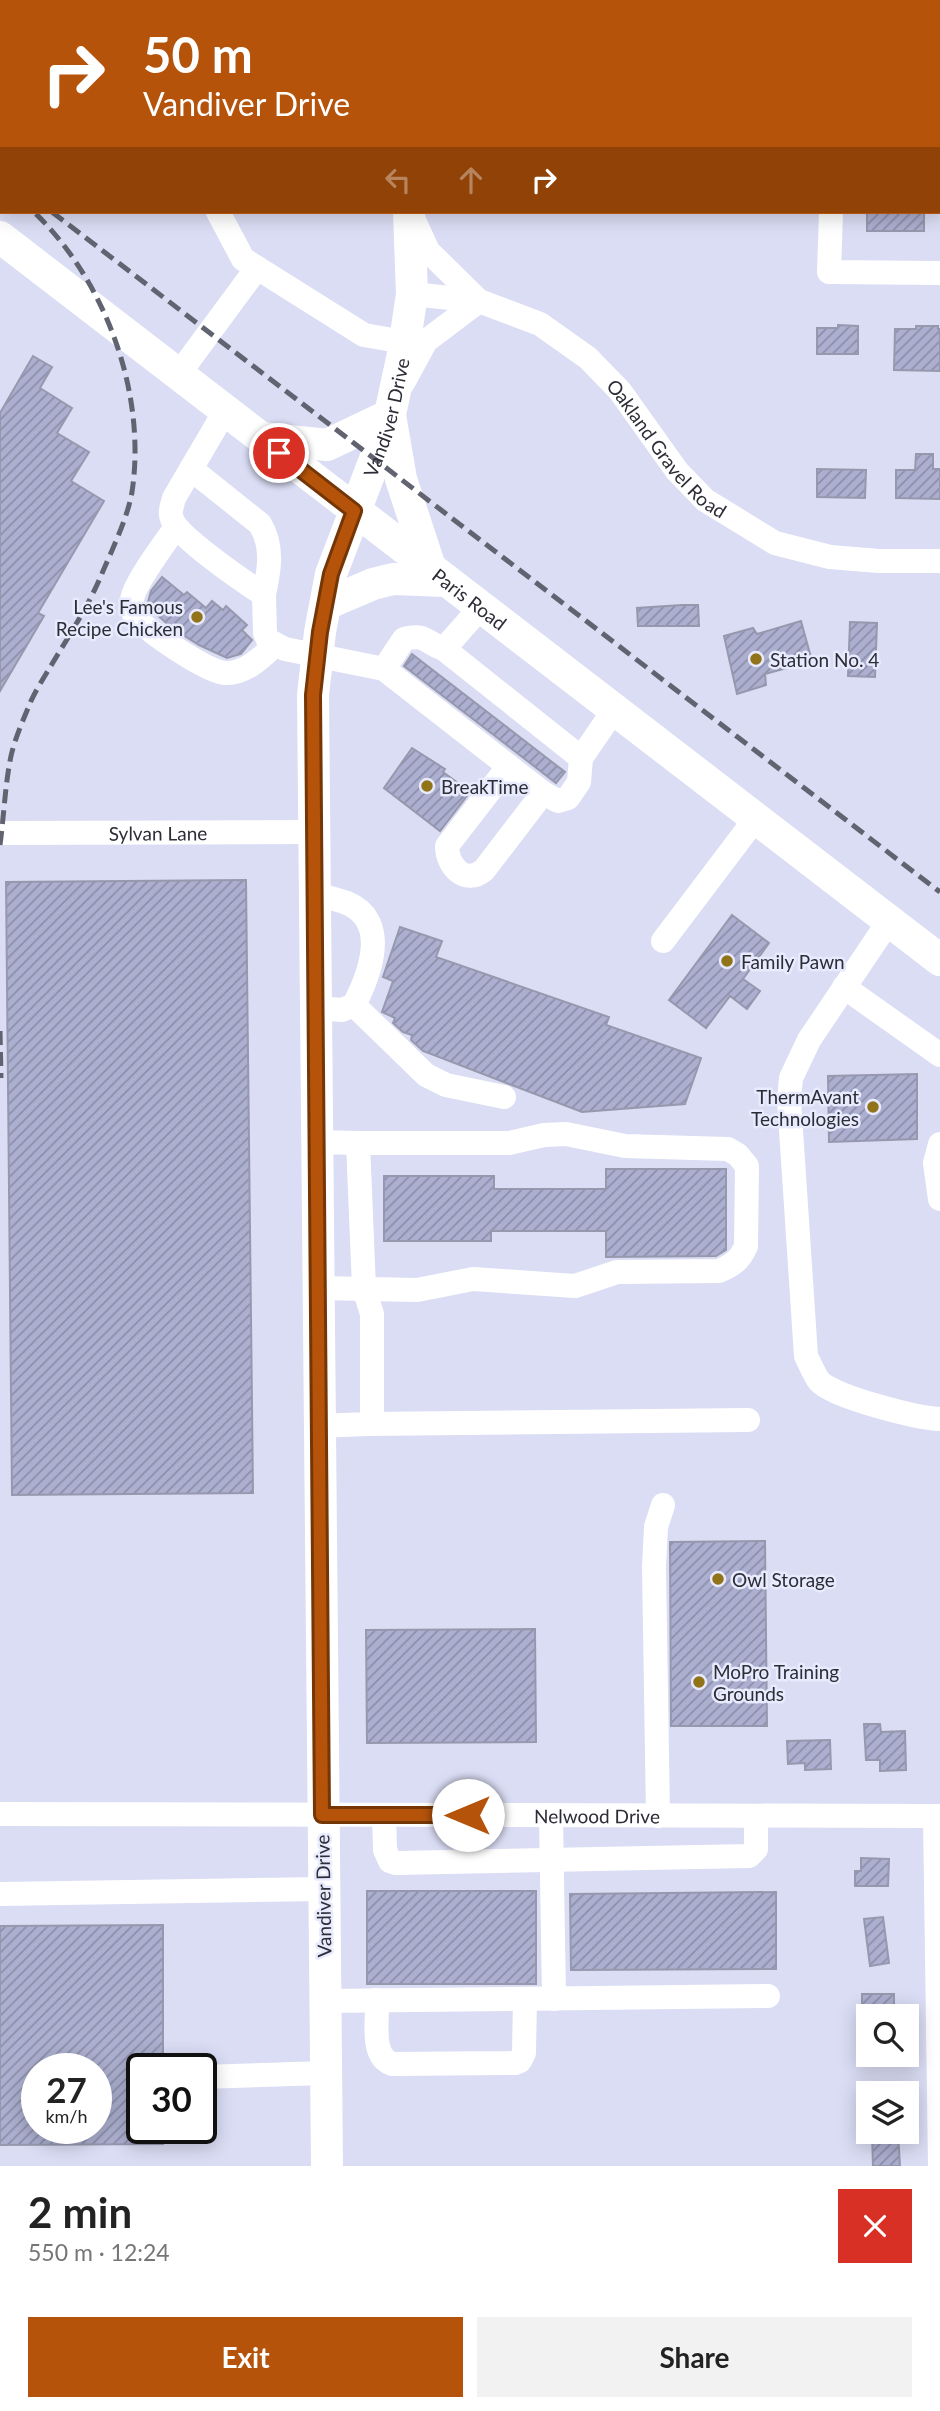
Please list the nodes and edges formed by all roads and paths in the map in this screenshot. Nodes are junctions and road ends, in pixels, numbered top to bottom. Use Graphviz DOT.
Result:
graph roads {
  1 [pos="219,214"];
  2 [pos="410,214"];
  3 [pos="411,214"];
  4 [pos="831,214"];
  5 [pos="0,237"];
  6 [pos="257,268"];
  7 [pos="940,273"];
  8 [pos="412,294"];
  9 [pos="479,301"];
  10 [pos="404,342"];
  11 [pos="178,375"];
  12 [pos="392,408"];
  13 [pos="225,411"];
  14 [pos="260,438"];
  15 [pos="191,469"];
  16 [pos="354,511"];
  17 [pos="176,527"];
  18 [pos="940,561"];
  19 [pos="438,574"];
  20 [pos="264,595"];
  21 [pos="326,604"];
  22 [pos="481,607"];
  23 [pos="275,645"];
  24 [pos="444,649"];
  25 [pos="317,655"];
  26 [pos="384,669"];
  27 [pos="614,710"];
  28 [pos="581,758"];
  29 [pos="508,767"];
  30 [pos="543,793"];
  31 [pos="756,818"];
  32 [pos="314,832"];
  33 [pos="0,833"];
  34 [pos="315,894"];
  35 [pos="889,920"];
  36 [pos="663,941"];
  37 [pos="940,960"];
  38 [pos="844,987"];
  39 [pos="354,1005"];
  40 [pos="316,1008"];
  41 [pos="940,1055"];
  42 [pos="504,1097"];
  43 [pos="317,1142"];
  44 [pos="358,1143"];
  45 [pos="940,1143"];
  46 [pos="940,1199"];
  47 [pos="318,1288"];
  48 [pos="363,1288"];
  49 [pos="940,1419"];
  50 [pos="748,1420"];
  51 [pos="367,1424"];
  52 [pos="319,1426"];
  53 [pos="663,1504"];
  54 [pos="0,1814"];
  55 [pos="322,1815"];
  56 [pos="384,1815"];
  57 [pos="551,1815"];
  58 [pos="658,1816"];
  59 [pos="756,1816"];
  60 [pos="937,1816"];
  61 [pos="552,1860"];
  62 [pos="323,1889"];
  63 [pos="0,1894"];
  64 [pos="768,1996"];
  65 [pos="525,1999"];
  66 [pos="554,1999"];
  67 [pos="377,2000"];
  68 [pos="324,2001"];
  69 [pos="939,2042"];
  70 [pos="325,2073"];
  71 [pos="217,2076"];
  72 [pos="327,2166"];
  73 [pos="940,2166"];
  1 -- 6 [label="street"];
  2 -- 8 [label="main road, Vandiver Drive"];
  3 -- 9 [label="street"];
  4 -- 7 [label="street"];
  5 -- 11 [label="main road, Paris Road"];
  6 -- 10 [label="street"];
  6 -- 11 [label="street"];
  8 -- 9 [label="street, Oakland Gravel Road"];
  8 -- 10 [label="main road, Vandiver Drive"];
  9 -- 12 [label="street"];
  9 -- 18 [label="street, Oakland Gravel Road"];
  10 -- 12 [label="main road, Vandiver Drive"];
  11 -- 13 [label="main road, Paris Road"];
  12 -- 14 [label="main road"];
  12 -- 16 [label="main road, Vandiver Drive"];
  12 -- 19 [label="main road"];
  13 -- 14 [label="main road, Paris Road"];
  13 -- 15 [label="street"];
  14 -- 16 [label="main road, Paris Road"];
  15 -- 17 [label="street"];
  15 -- 20 [label="street"];
  16 -- 19 [label="main road, Paris Road"];
  16 -- 21 [label="main road, Vandiver Drive"];
  17 -- 20 [label="street"];
  17 -- 23 [label="street"];
  19 -- 21 [label="main road"];
  19 -- 22 [label="main road, Paris Road"];
  20 -- 23 [label="street"];
  21 -- 25 [label="main road, Vandiver Drive"];
  22 -- 24 [label="street"];
  22 -- 27 [label="main road, Paris Road"];
  23 -- 25 [label="street"];
  24 -- 26 [label="street"];
  24 -- 28 [label="street"];
  25 -- 26 [label="street"];
  25 -- 32 [label="main road, Vandiver Drive"];
  26 -- 29 [label="street"];
  27 -- 28 [label="street"];
  27 -- 31 [label="main road, Paris Road"];
  28 -- 30 [label="street"];
  29 -- 30 [label="street"];
  29 -- 30 [label="street"];
  31 -- 35 [label="main road, Paris Road"];
  31 -- 36 [label="street"];
  32 -- 33 [label="street, Sylvan Lane"];
  32 -- 34 [label="main road, Vandiver Drive"];
  34 -- 39 [label="street"];
  34 -- 40 [label="main road, Vandiver Drive"];
  35 -- 37 [label="main road, Paris Road"];
  35 -- 38 [label="street"];
  38 -- 41 [label="street"];
  38 -- 49 [label="street"];
  39 -- 40 [label="street"];
  39 -- 42 [label="street"];
  40 -- 43 [label="main road, Vandiver Drive"];
  43 -- 44 [label="street"];
  43 -- 47 [label="main road, Vandiver Drive"];
  44 -- 48 [label="street"];
  44 -- 48 [label="street"];
  45 -- 46 [label="street"];
  47 -- 48 [label="street"];
  47 -- 52 [label="main road, Vandiver Drive"];
  48 -- 51 [label="street"];
  50 -- 51 [label="street"];
  51 -- 52 [label="street"];
  52 -- 55 [label="main road, Vandiver Drive"];
  53 -- 58 [label="street"];
  54 -- 55 [label="street, Nelwood Drive"];
  55 -- 56 [label="street, Nelwood Drive"];
  55 -- 62 [label="main road, Vandiver Drive"];
  56 -- 57 [label="street, Nelwood Drive"];
  56 -- 61 [label="street"];
  57 -- 58 [label="street, Nelwood Drive"];
  57 -- 61 [label="street"];
  58 -- 59 [label="street, Nelwood Drive"];
  59 -- 60 [label="street, Nelwood Drive"];
  59 -- 61 [label="street"];
  60 -- 69 [label="street"];
  61 -- 66 [label="street"];
  62 -- 63 [label="street"];
  62 -- 68 [label="main road, Vandiver Drive"];
  64 -- 66 [label="street"];
  65 -- 66 [label="street"];
  65 -- 67 [label="street"];
  65 -- 67 [label="street"];
  67 -- 68 [label="street"];
  68 -- 70 [label="main road, Vandiver Drive"];
  69 -- 73 [label="street"];
  70 -- 71 [label="street"];
  70 -- 72 [label="main road, Vandiver Drive"];
}
